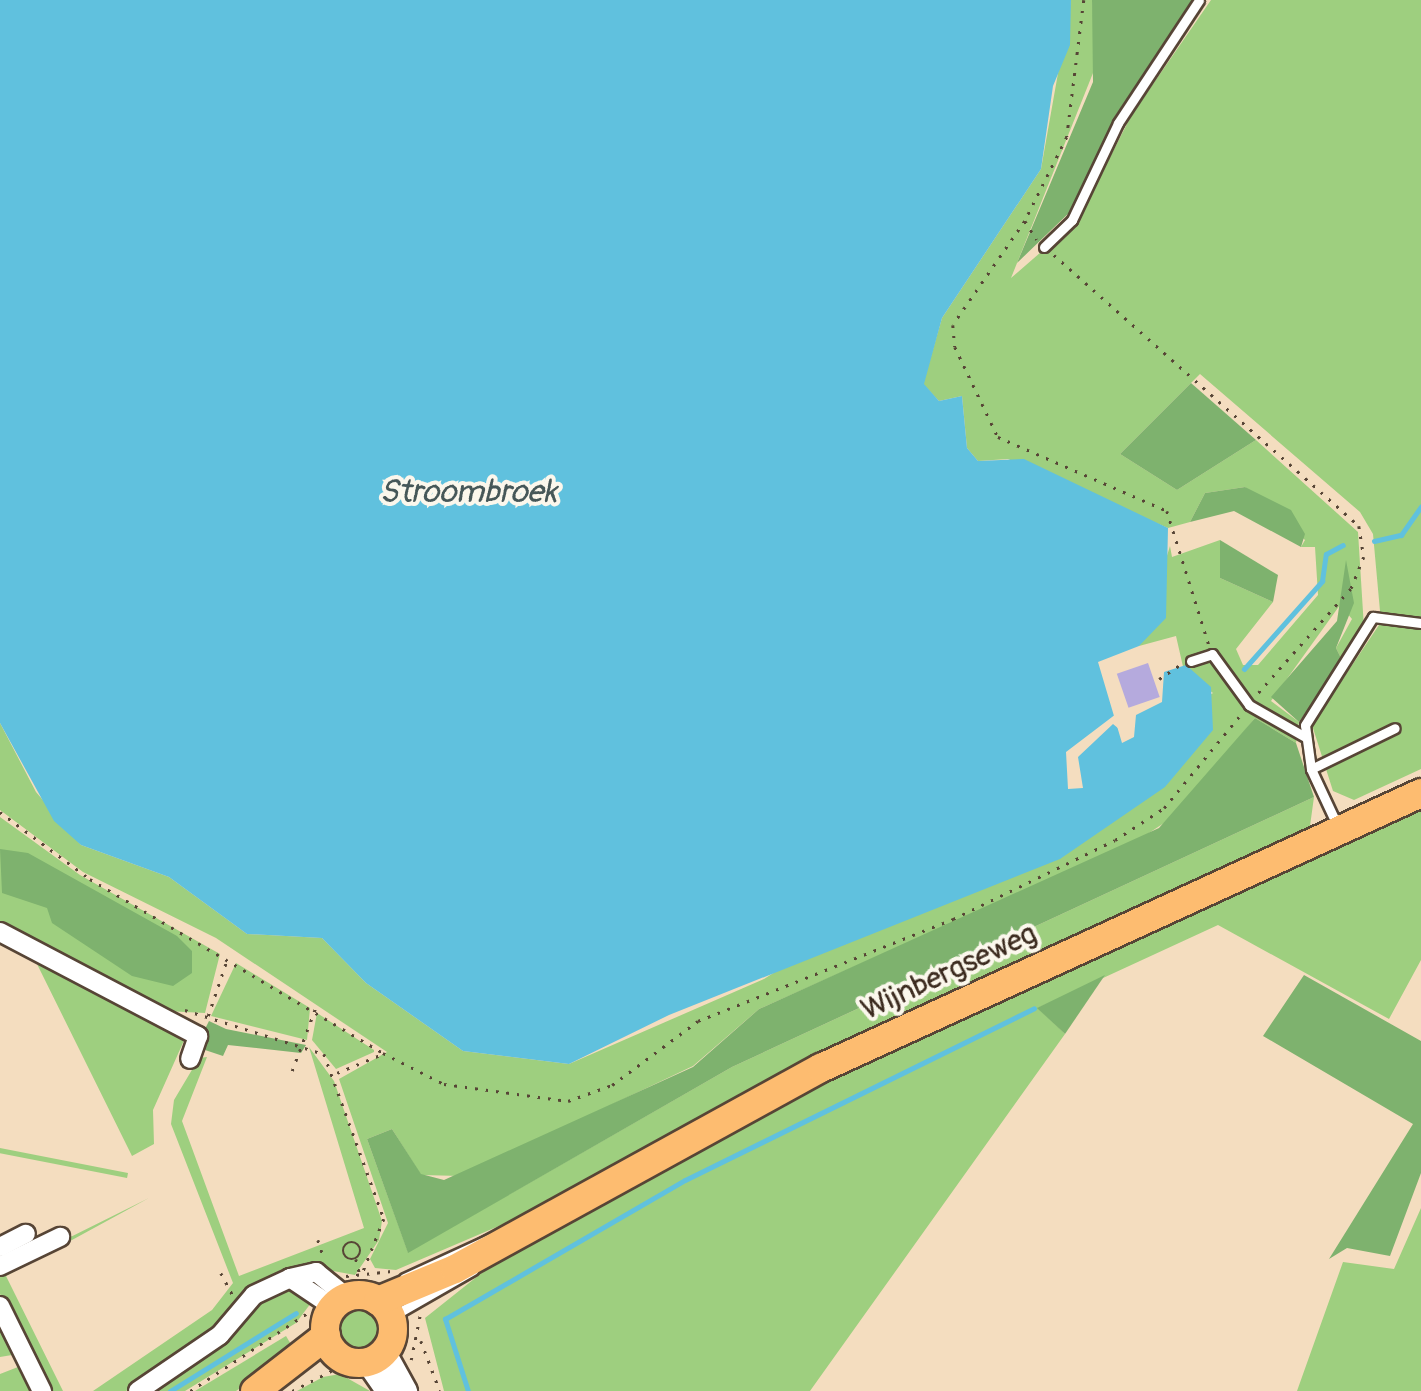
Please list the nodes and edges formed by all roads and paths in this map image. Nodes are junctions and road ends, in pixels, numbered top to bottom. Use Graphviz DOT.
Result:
graph roads {
  1 [pos="1084,0"];
  2 [pos="1199,0"];
  3 [pos="1025,221"];
  4 [pos="1044,248"];
  5 [pos="1421,622"];
  6 [pos="1212,654"];
  7 [pos="1188,662"];
  8 [pos="1159,679"];
  9 [pos="1248,705"];
  10 [pos="1396,728"];
  11 [pos="1305,736"];
  12 [pos="1310,769"];
  13 [pos="1421,793"];
  14 [pos="0,812"];
  15 [pos="1339,830"];
  16 [pos="0,932"];
  17 [pos="228,956"];
  18 [pos="316,1008"];
  19 [pos="161,1017"];
  20 [pos="208,1017"];
  21 [pos="198,1036"];
  22 [pos="309,1043"];
  23 [pos="383,1054"];
  24 [pos="190,1059"];
  25 [pos="292,1072"];
  26 [pos="335,1074"];
  27 [pos="516,1234"];
  28 [pos="42,1236"];
  29 [pos="0,1247"];
  30 [pos="486,1252"];
  31 [pos="0,1257"];
  32 [pos="356,1259"];
  33 [pos="0,1266"];
  34 [pos="221,1274"];
  35 [pos="347,1294"];
  36 [pos="245,1302"];
  37 [pos="0,1306"];
  38 [pos="384,1309"];
  39 [pos="288,1332"];
  40 [pos="420,1340"];
  41 [pos="330,1344"];
  42 [pos="369,1363"];
  43 [pos="271,1388"];
  44 [pos="42,1391"];
  45 [pos="138,1391"];
  46 [pos="190,1391"];
  47 [pos="387,1391"];
  48 [pos="406,1391"];
  49 [pos="440,1391"];
  1 -- 3 [label="path"];
  2 -- 4 [label="lane"];
  3 -- 4 [label="path"];
  3 -- 6 [label="path"];
  4 -- 9 [label="path"];
  5 -- 11 [label="lane"];
  6 -- 7 [label="lane"];
  6 -- 9 [label="lane"];
  7 -- 8 [label="path"];
  9 -- 11 [label="lane"];
  9 -- 23 [label="path"];
  10 -- 12 [label="lane"];
  11 -- 12 [label="lane"];
  12 -- 15 [label="lane"];
  13 -- 15 [label="main road, Wijnbergseweg"];
  14 -- 17 [label="path"];
  15 -- 27 [label="main road, Wijnbergseweg"];
  16 -- 19 [label="street"];
  17 -- 18 [label="path"];
  17 -- 20 [label="path"];
  18 -- 22 [label="path"];
  18 -- 23 [label="path"];
  19 -- 20 [label="path"];
  19 -- 21 [label="street"];
  20 -- 21 [label="path"];
  20 -- 22 [label="path"];
  21 -- 24 [label="street"];
  22 -- 25 [label="path"];
  22 -- 26 [label="path"];
  23 -- 26 [label="path"];
  26 -- 35 [label="path"];
  27 -- 30 [label="main road, Wijnbergseweg"];
  27 -- 38 [label="lane, Wijnbergseweg"];
  28 -- 29 [label="street"];
  28 -- 31 [label="street"];
  28 -- 33 [label="street"];
  30 -- 38 [label="main road, Wijnbergseweg"];
  30 -- 38 [label="lane, Wijnbergseweg"];
  32 -- 35 [label="path"];
  34 -- 36 [label="path"];
  35 -- 36 [label="street"];
  35 -- 38 [label="main road"];
  35 -- 41 [label="main road"];
  36 -- 45 [label="street"];
  37 -- 44 [label="street"];
  38 -- 42 [label="main road"];
  39 -- 46 [label="path"];
  40 -- 49 [label="path"];
  41 -- 42 [label="main road"];
  41 -- 43 [label="main road"];
  42 -- 43 [label="path"];
  42 -- 47 [label="street"];
  42 -- 48 [label="street"];
}
